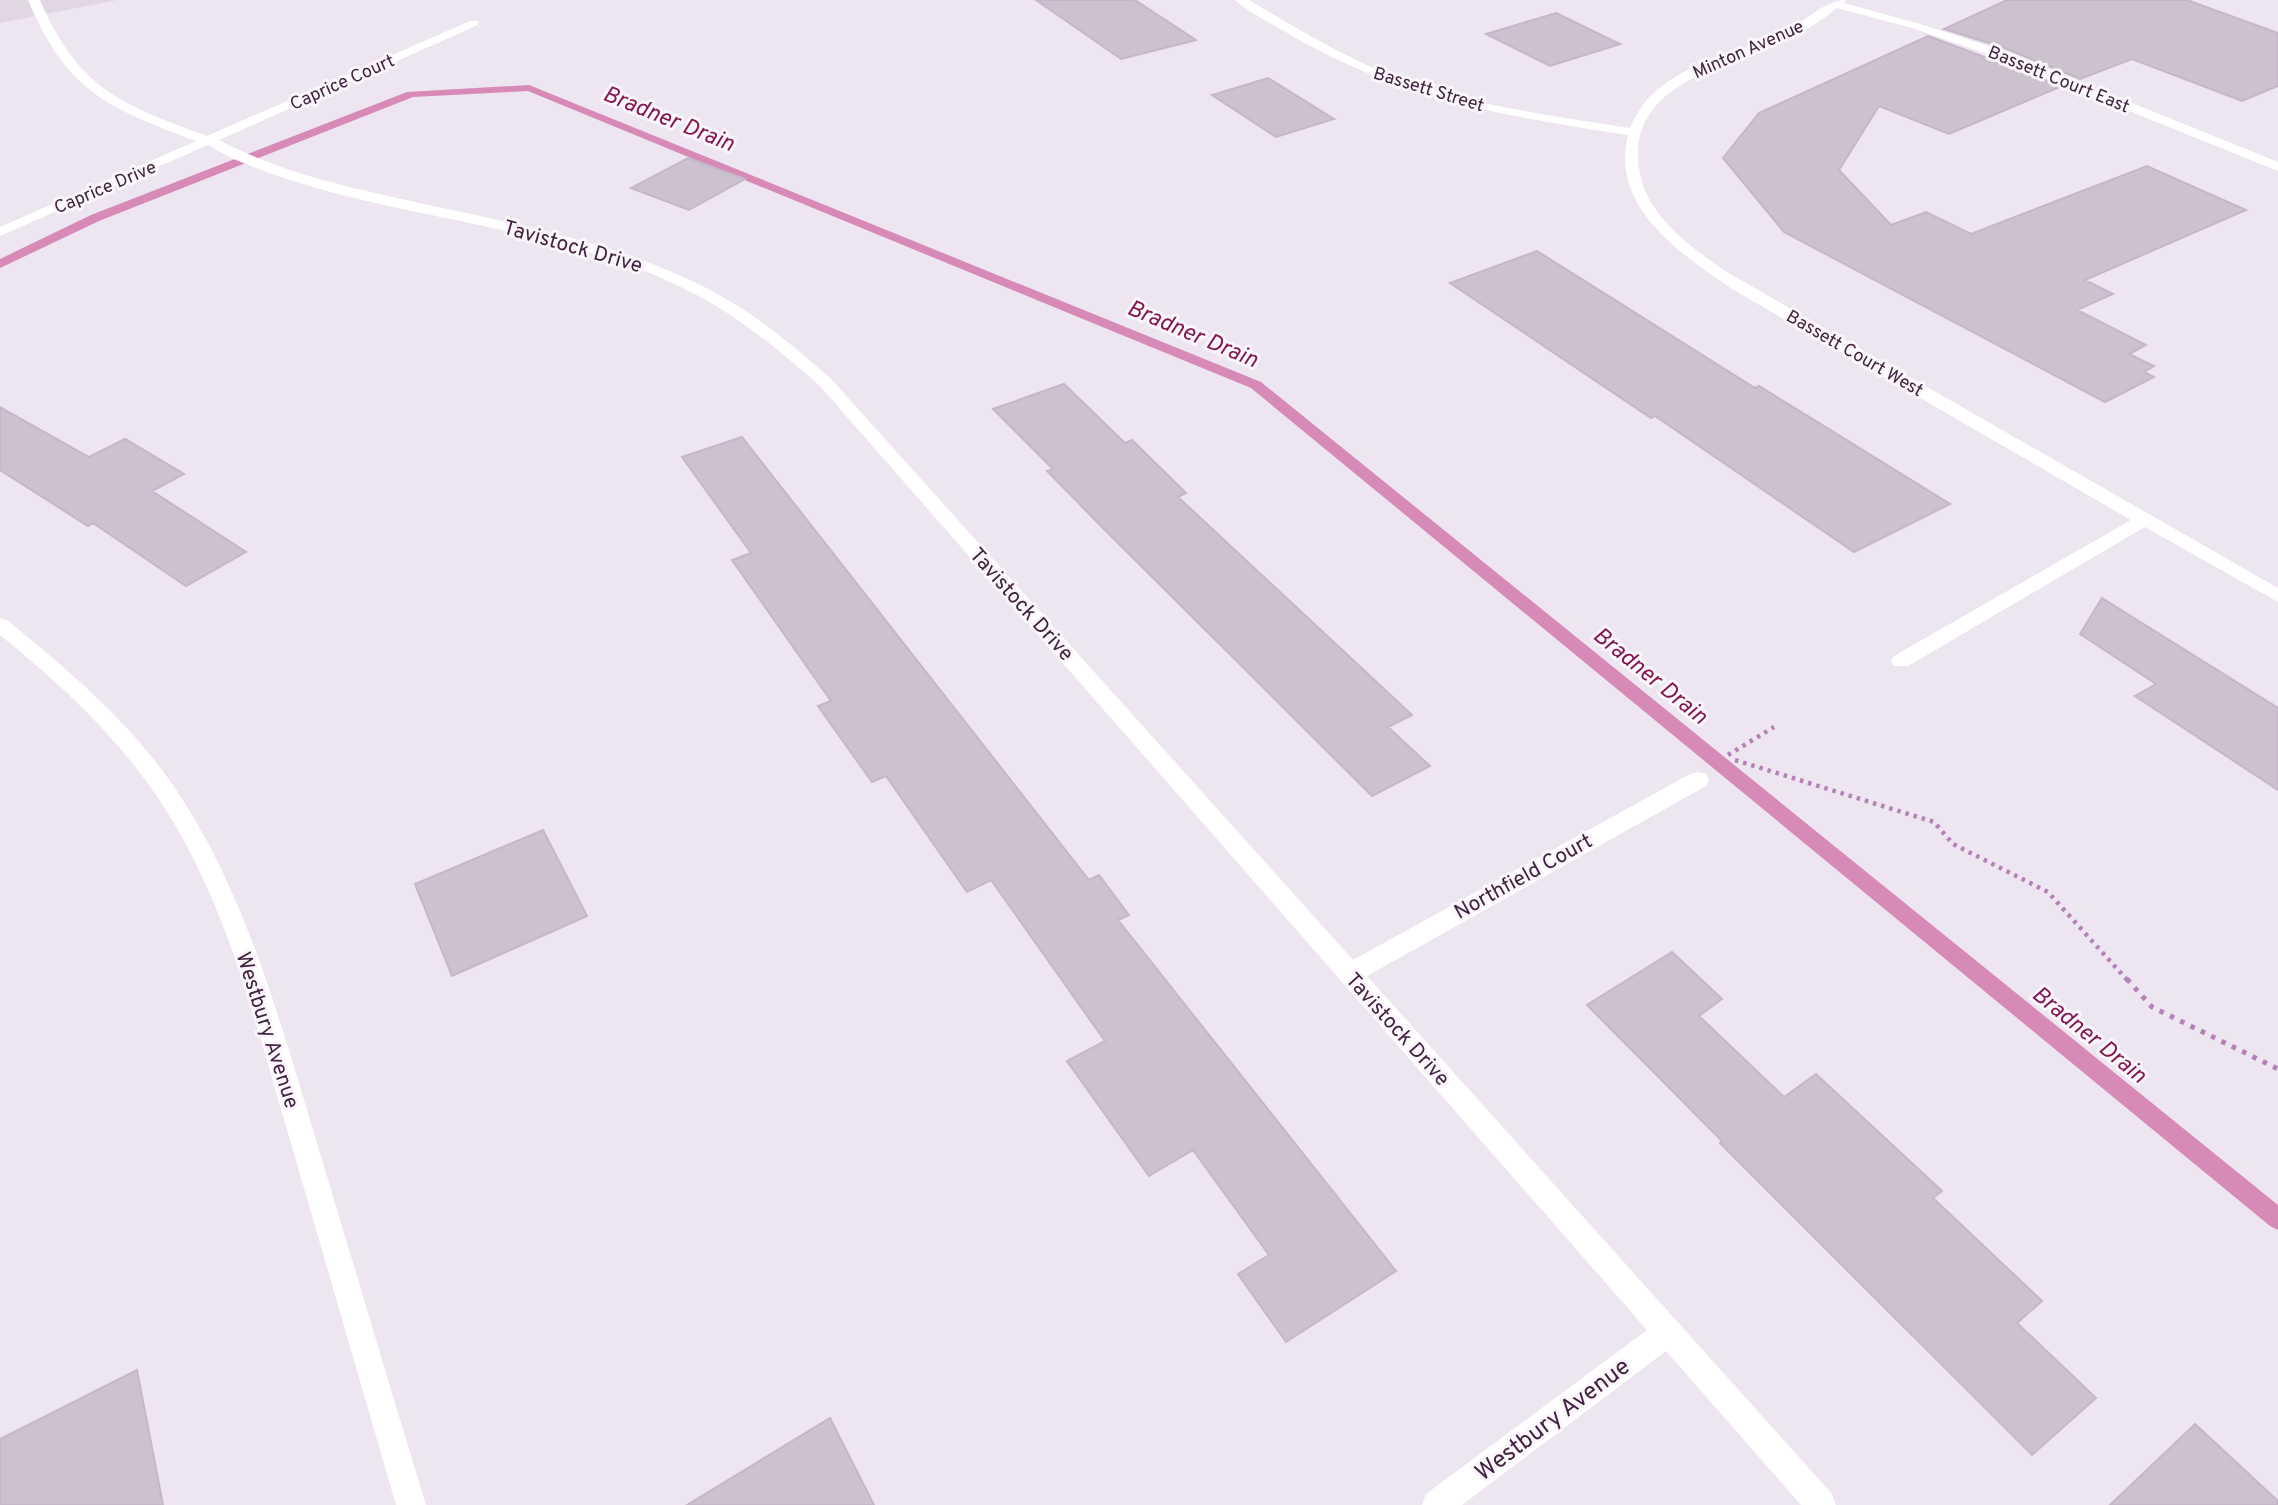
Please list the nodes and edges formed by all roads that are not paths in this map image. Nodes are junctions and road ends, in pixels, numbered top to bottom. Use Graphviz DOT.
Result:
graph roads {
  1 [pos="34,0"];
  2 [pos="1241,0"];
  3 [pos="1838,2"];
  4 [pos="474,23"];
  5 [pos="1633,132"];
  6 [pos="210,141"];
  7 [pos="2278,167"];
  8 [pos="0,232"];
  9 [pos="2146,519"];
  10 [pos="2278,596"];
  11 [pos="0,625"];
  12 [pos="1901,661"];
  13 [pos="1698,780"];
  14 [pos="1349,974"];
  15 [pos="1668,1332"];
  16 [pos="411,1505"];
  17 [pos="1437,1505"];
  18 [pos="1821,1505"];
  1 -- 6 [label="street, Tavistock Drive"];
  2 -- 5 [label="street, Bassett Street"];
  3 -- 5 [label="street, Minton Avenue"];
  3 -- 7 [label="street, Bassett Court East"];
  4 -- 6 [label="street, Caprice Court"];
  5 -- 9 [label="street, Bassett Court West"];
  6 -- 8 [label="street, Caprice Drive"];
  6 -- 14 [label="street, Tavistock Drive"];
  9 -- 10 [label="street, Bassett Court West"];
  9 -- 12 [label="street"];
  11 -- 16 [label="street, Westbury Avenue"];
  13 -- 14 [label="street, Northfield Court"];
  14 -- 15 [label="street, Tavistock Drive"];
  15 -- 17 [label="street, Westbury Avenue"];
  15 -- 18 [label="street, Tavistock Drive"];
}
